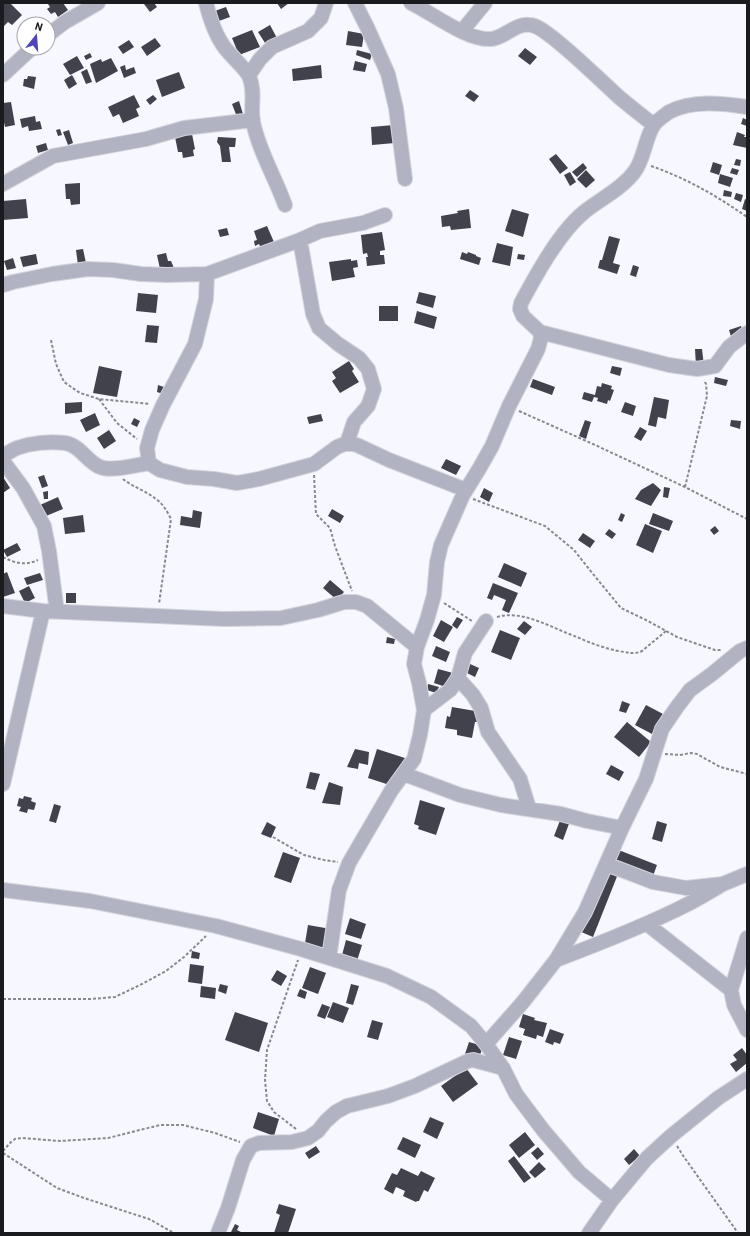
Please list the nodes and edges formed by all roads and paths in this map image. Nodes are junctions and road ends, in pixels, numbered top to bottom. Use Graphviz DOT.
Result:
graph roads {
  1 [pos="206,3"];
  2 [pos="326,3"];
  3 [pos="355,3"];
  4 [pos="411,3"];
  5 [pos="484,3"];
  6 [pos="92,5"];
  7 [pos="56,29"];
  8 [pos="462,31"];
  9 [pos="23,56"];
  10 [pos="3,75"];
  11 [pos="248,75"];
  12 [pos="747,107"];
  13 [pos="253,120"];
  14 [pos="654,125"];
  15 [pos="640,162"];
  16 [pos="405,180"];
  17 [pos="3,184"];
  18 [pos="285,205"];
  19 [pos="385,215"];
  20 [pos="747,217"];
  21 [pos="300,240"];
  22 [pos="207,274"];
  23 [pos="3,285"];
  24 [pos="540,332"];
  25 [pos="747,333"];
  26 [pos="51,340"];
  27 [pos="697,369"];
  28 [pos="99,399"];
  29 [pos="163,405"];
  30 [pos="509,406"];
  31 [pos="347,443"];
  32 [pos="147,448"];
  33 [pos="3,454"];
  34 [pos="3,461"];
  35 [pos="149,463"];
  36 [pos="314,464"];
  37 [pos="112,469"];
  38 [pos="685,487"];
  39 [pos="464,493"];
  40 [pos="747,519"];
  41 [pos="49,551"];
  42 [pos="3,558"];
  43 [pos="434,595"];
  44 [pos="356,602"];
  45 [pos="3,606"];
  46 [pos="50,611"];
  47 [pos="157,616"];
  48 [pos="486,621"];
  49 [pos="666,631"];
  50 [pos="417,646"];
  51 [pos="744,649"];
  52 [pos="458,678"];
  53 [pos="424,710"];
  54 [pos="654,753"];
  55 [pos="404,774"];
  56 [pos="747,774"];
  57 [pos="3,784"];
  58 [pos="529,808"];
  59 [pos="622,828"];
  60 [pos="273,837"];
  61 [pos="349,863"];
  62 [pos="606,864"];
  63 [pos="747,874"];
  64 [pos="722,884"];
  65 [pos="3,890"];
  66 [pos="647,924"];
  67 [pos="216,926"];
  68 [pos="747,938"];
  69 [pos="301,949"];
  70 [pos="329,958"];
  71 [pos="556,960"];
  72 [pos="731,990"];
  73 [pos="3,999"];
  74 [pos="747,1030"];
  75 [pos="486,1044"];
  76 [pos="503,1068"];
  77 [pos="747,1079"];
  78 [pos="671,1136"];
  79 [pos="308,1138"];
  80 [pos="251,1146"];
  81 [pos="3,1152"];
  82 [pos="612,1200"];
  83 [pos="174,1233"];
  84 [pos="218,1233"];
  85 [pos="589,1233"];
  86 [pos="738,1233"];
  1 -- 11 [label="street"];
  2 -- 11 [label="street"];
  3 -- 16 [label="street"];
  4 -- 8 [label="street"];
  5 -- 8 [label="street"];
  6 -- 7 [label="street"];
  8 -- 14 [label="street"];
  9 -- 10 [label="street"];
  11 -- 13 [label="street"];
  12 -- 14 [label="street"];
  13 -- 17 [label="street"];
  13 -- 18 [label="street"];
  14 -- 15 [label="street"];
  15 -- 20 [label="path"];
  15 -- 24 [label="street"];
  19 -- 21 [label="street"];
  21 -- 22 [label="street"];
  21 -- 31 [label="street"];
  22 -- 23 [label="street"];
  22 -- 29 [label="street"];
  24 -- 27 [label="street"];
  24 -- 30 [label="street"];
  25 -- 27 [label="street"];
  26 -- 28 [label="path"];
  27 -- 38 [label="path"];
  28 -- 29 [label="path"];
  28 -- 32 [label="path"];
  29 -- 32 [label="street"];
  30 -- 38 [label="path"];
  30 -- 39 [label="street"];
  31 -- 36 [label="street"];
  31 -- 39 [label="street"];
  32 -- 35 [label="street"];
  33 -- 37 [label="street"];
  34 -- 41 [label="street"];
  35 -- 36 [label="street"];
  35 -- 37 [label="street"];
  36 -- 44 [label="path"];
  37 -- 47 [label="path"];
  38 -- 40 [label="path"];
  39 -- 43 [label="street"];
  39 -- 49 [label="path"];
  41 -- 42 [label="path"];
  41 -- 46 [label="street"];
  43 -- 48 [label="path"];
  43 -- 50 [label="street"];
  44 -- 47 [label="street"];
  44 -- 50 [label="street"];
  45 -- 46 [label="street"];
  46 -- 47 [label="street"];
  46 -- 57 [label="street"];
  48 -- 49 [label="path"];
  48 -- 52 [label="street"];
  49 -- 51 [label="path"];
  50 -- 53 [label="street"];
  51 -- 54 [label="street"];
  52 -- 53 [label="street"];
  52 -- 58 [label="street"];
  53 -- 55 [label="street"];
  54 -- 56 [label="path"];
  54 -- 59 [label="street"];
  55 -- 58 [label="street"];
  55 -- 61 [label="street"];
  58 -- 59 [label="street"];
  59 -- 62 [label="street"];
  60 -- 61 [label="path"];
  61 -- 70 [label="street"];
  62 -- 64 [label="street"];
  62 -- 71 [label="street"];
  63 -- 64 [label="street"];
  64 -- 66 [label="street"];
  65 -- 67 [label="street"];
  66 -- 71 [label="street"];
  66 -- 72 [label="street"];
  67 -- 69 [label="street"];
  67 -- 73 [label="path"];
  68 -- 72 [label="street"];
  69 -- 70 [label="street"];
  69 -- 79 [label="path"];
  70 -- 75 [label="street"];
  71 -- 75 [label="street"];
  72 -- 74 [label="street"];
  75 -- 76 [label="street"];
  76 -- 79 [label="street"];
  76 -- 82 [label="street"];
  77 -- 78 [label="street"];
  78 -- 82 [label="street"];
  78 -- 86 [label="path"];
  79 -- 80 [label="street"];
  80 -- 81 [label="path"];
  80 -- 84 [label="street"];
  81 -- 83 [label="path"];
  82 -- 85 [label="street"];
}
